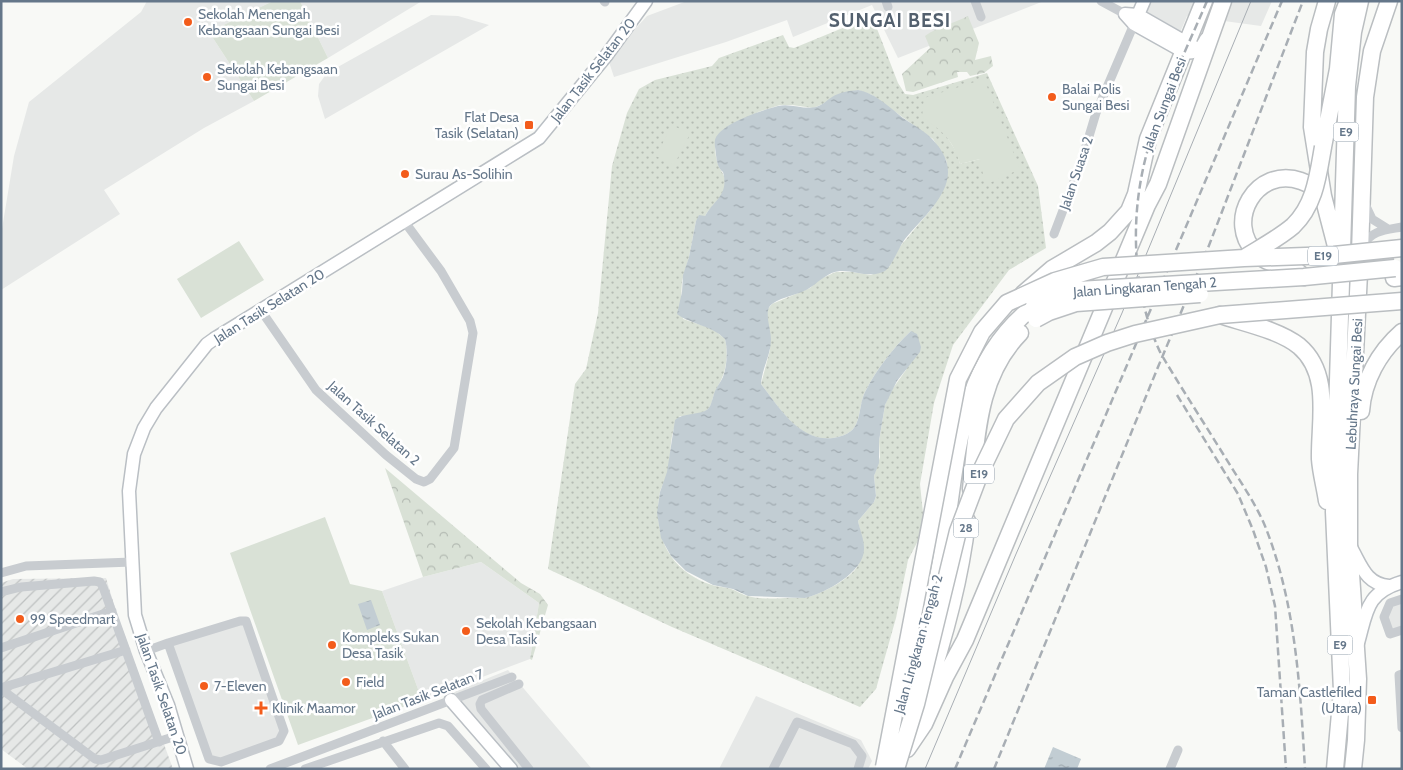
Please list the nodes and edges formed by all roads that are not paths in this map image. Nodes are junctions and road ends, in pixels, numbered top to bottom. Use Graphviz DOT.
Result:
graph roads {
  1 [pos="655,1"];
  2 [pos="975,1"];
  3 [pos="1102,1"];
  4 [pos="1144,1"];
  5 [pos="1195,1"];
  6 [pos="1204,1"];
  7 [pos="1223,1"];
  8 [pos="1230,1"];
  9 [pos="1328,1"];
  10 [pos="1340,1"];
  11 [pos="1348,1"];
  12 [pos="1360,1"];
  13 [pos="1389,1"];
  14 [pos="1401,1"];
  15 [pos="643,5"];
  16 [pos="981,17"];
  17 [pos="1132,18"];
  18 [pos="1197,19"];
  19 [pos="1377,34"];
  20 [pos="1194,54"];
  21 [pos="1323,147"];
  22 [pos="1323,196"];
  23 [pos="1361,197"];
  24 [pos="404,221"];
  25 [pos="1402,227"];
  26 [pos="1388,229"];
  27 [pos="1054,234"];
  28 [pos="1402,248"];
  29 [pos="1360,253"];
  30 [pos="1244,258"];
  31 [pos="1342,263"];
  32 [pos="1398,272"];
  33 [pos="1304,276"];
  34 [pos="1402,302"];
  35 [pos="260,309"];
  36 [pos="1035,312"];
  37 [pos="1220,315"];
  38 [pos="1402,332"];
  39 [pos="1004,333"];
  40 [pos="1350,460"];
  41 [pos="1349,544"];
  42 [pos="1336,558"];
  43 [pos="132,562"];
  44 [pos="1,573"];
  45 [pos="1402,582"];
  46 [pos="1389,586"];
  47 [pos="1,592"];
  48 [pos="1402,599"];
  49 [pos="112,612"];
  50 [pos="1402,630"];
  51 [pos="168,643"];
  52 [pos="1,648"];
  53 [pos="1357,648"];
  54 [pos="126,650"];
  55 [pos="146,651"];
  56 [pos="1402,674"];
  57 [pos="512,677"];
  58 [pos="520,684"];
  59 [pos="1,688"];
  60 [pos="452,700"];
  61 [pos="1402,728"];
  62 [pos="176,736"];
  63 [pos="383,741"];
  64 [pos="159,742"];
  65 [pos="907,750"];
  66 [pos="1178,750"];
  67 [pos="187,769"];
  68 [pos="270,769"];
  69 [pos="305,769"];
  70 [pos="405,769"];
  71 [pos="486,769"];
  72 [pos="511,769"];
  73 [pos="529,769"];
  74 [pos="773,769"];
  75 [pos="858,769"];
  76 [pos="878,769"];
  77 [pos="883,769"];
  78 [pos="897,769"];
  79 [pos="1170,769"];
  80 [pos="1335,769"];
  81 [pos="1353,769"];
  1 -- 15 [label="street, Jalan Tasik Selatan 20"];
  2 -- 16 [label="street"];
  3 -- 17 [label="street"];
  4 -- 17 [label="street, Jalan Suasa 2"];
  5 -- 18 [label="street"];
  6 -- 18 [label="highway, Jalan Sungai Besi"];
  7 -- 20 [label="highway"];
  8 -- 20 [label="highway"];
  9 -- 22 [label="highway"];
  10 -- 21 [label="highway"];
  11 -- 21 [label="highway"];
  12 -- 31 [label="highway, Lebuhraya Sungai Besi / E9"];
  13 -- 19 [label="highway, Lebuhraya Sungai Besi / E9"];
  14 -- 19 [label="highway"];
  15 -- 24 [label="street, Jalan Tasik Selatan 20"];
  17 -- 20 [label="street"];
  17 -- 27 [label="street, Jalan Suasa 2"];
  18 -- 20 [label="highway, Jalan Sungai Besi"];
  19 -- 23 [label="highway, Lebuhraya Sungai Besi / E9"];
  20 -- 39 [label="highway, Jalan Sungai Besi, bridge"];
  20 -- 65 [label="highway"];
  21 -- 30 [label="highway, bridge"];
  22 -- 31 [label="highway"];
  22 -- 33 [label="highway, bridge"];
  23 -- 26 [label="street"];
  23 -- 29 [label="highway, Lebuhraya Sungai Besi / E9"];
  24 -- 35 [label="street, Jalan Tasik Selatan 20"];
  24 -- 35 [label="street, Jalan Tasik Selatan 2"];
  25 -- 26 [label="street"];
  26 -- 29 [label="street"];
  28 -- 30 [label="highway, E19, bridge"];
  29 -- 40 [label="highway, Lebuhraya Sungai Besi / E9"];
  30 -- 77 [label="highway, E19, bridge"];
  31 -- 42 [label="highway, Lebuhraya Sungai Besi / E9"];
  32 -- 33 [label="highway, Jalan Lingkaran Tengah 2 / 28, bridge"];
  32 -- 36 [label="highway, Jalan Lingkaran Tengah 2 / 28, bridge"];
  33 -- 36 [label="highway, Jalan Lingkaran Tengah 2 / 28, bridge"];
  34 -- 37 [label="highway, E19, bridge"];
  35 -- 43 [label="street, Jalan Tasik Selatan 20"];
  36 -- 39 [label="highway, Jalan Lingkaran Tengah 2 / 28"];
  36 -- 65 [label="highway, Jalan Lingkaran Tengah 2 / 28"];
  37 -- 42 [label="highway"];
  37 -- 78 [label="highway, E19, bridge"];
  38 -- 40 [label="highway"];
  39 -- 76 [label="highway, Jalan Lingkaran Tengah 2 / 28"];
  40 -- 41 [label="highway, Lebuhraya Sungai Besi / E9"];
  41 -- 46 [label="street"];
  41 -- 53 [label="highway, Lebuhraya Sungai Besi / E9"];
  42 -- 80 [label="highway, Lebuhraya Sungai Besi / E9"];
  43 -- 44 [label="street"];
  43 -- 55 [label="street, Jalan Tasik Selatan 20"];
  45 -- 46 [label="street"];
  46 -- 53 [label="street"];
  47 -- 49 [label="street"];
  48 -- 50 [label="street"];
  49 -- 52 [label="street"];
  49 -- 54 [label="street"];
  51 -- 51 [label="street"];
  51 -- 55 [label="street"];
  53 -- 81 [label="highway, Lebuhraya Sungai Besi / E9"];
  54 -- 59 [label="street"];
  54 -- 64 [label="street"];
  55 -- 62 [label="street, Jalan Tasik Selatan 20"];
  56 -- 61 [label="street"];
  57 -- 60 [label="street, Jalan Tasik Selatan 7"];
  58 -- 73 [label="street"];
  59 -- 64 [label="street"];
  60 -- 68 [label="street, Jalan Tasik Selatan 7"];
  60 -- 72 [label="street"];
  62 -- 64 [label="street"];
  62 -- 67 [label="street, Jalan Tasik Selatan 20"];
  63 -- 69 [label="street"];
  63 -- 70 [label="street"];
  63 -- 71 [label="street"];
  65 -- 78 [label="highway, Jalan Lingkaran Tengah 2 / 28"];
  66 -- 79 [label="street"];
  74 -- 75 [label="street"];
}
